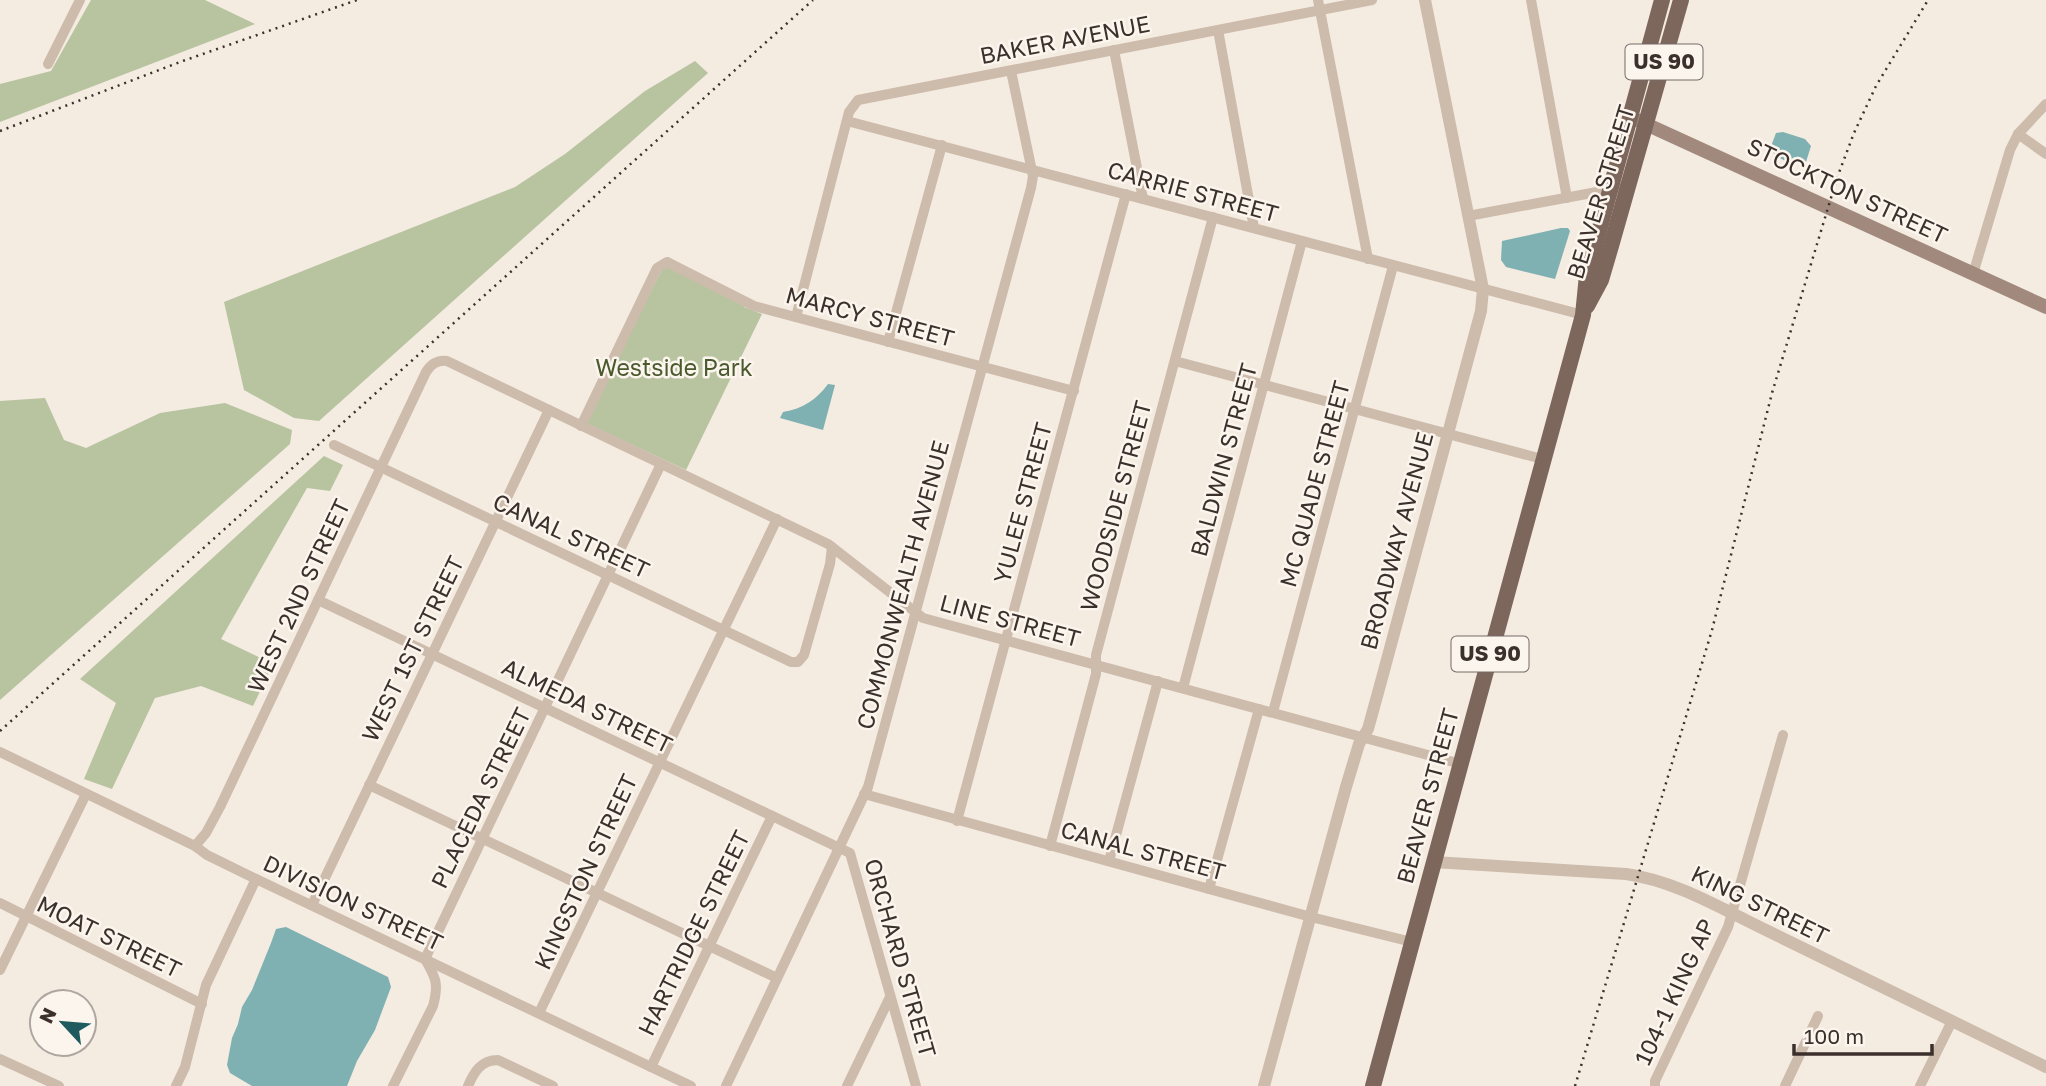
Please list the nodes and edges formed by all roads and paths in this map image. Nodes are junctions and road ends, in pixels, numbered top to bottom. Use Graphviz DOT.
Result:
graph roads {
  1 [pos="80,0"];
  2 [pos="1373,0"];
  3 [pos="1425,0"];
  4 [pos="1531,0"];
  5 [pos="1662,0"];
  6 [pos="1681,0"];
  7 [pos="1319,5"];
  8 [pos="1217,30"];
  9 [pos="1114,50"];
  10 [pos="48,64"];
  11 [pos="1011,71"];
  12 [pos="2046,104"];
  13 [pos="1630,117"];
  14 [pos="847,121"];
  15 [pos="1647,125"];
  16 [pos="2018,134"];
  17 [pos="942,145"];
  18 [pos="2046,154"];
  19 [pos="1031,169"];
  20 [pos="1629,186"];
  21 [pos="1609,191"];
  22 [pos="1126,194"];
  23 [pos="1567,198"];
  24 [pos="1143,199"];
  25 [pos="1468,216"];
  26 [pos="1213,217"];
  27 [pos="1254,228"];
  28 [pos="1302,241"];
  29 [pos="1604,244"];
  30 [pos="1368,259"];
  31 [pos="1393,265"];
  32 [pos="1973,274"];
  33 [pos="1483,289"];
  34 [pos="2046,307"];
  35 [pos="1583,315"];
  36 [pos="796,317"];
  37 [pos="888,342"];
  38 [pos="1175,361"];
  39 [pos="435,362"];
  40 [pos="982,367"];
  41 [pos="1264,385"];
  42 [pos="1074,391"];
  43 [pos="1355,409"];
  44 [pos="549,410"];
  45 [pos="580,426"];
  46 [pos="1448,435"];
  47 [pos="334,445"];
  48 [pos="1542,459"];
  49 [pos="661,464"];
  50 [pos="382,468"];
  51 [pos="777,519"];
  52 [pos="496,522"];
  53 [pos="832,547"];
  54 [pos="608,576"];
  55 [pos="318,600"];
  56 [pos="916,612"];
  57 [pos="722,630"];
  58 [pos="1006,640"];
  59 [pos="432,654"];
  60 [pos="1097,663"];
  61 [pos="1158,681"];
  62 [pos="1183,688"];
  63 [pos="546,708"];
  64 [pos="1259,709"];
  65 [pos="1273,712"];
  66 [pos="1783,735"];
  67 [pos="1363,737"];
  68 [pos="0,752"];
  69 [pos="659,762"];
  70 [pos="1461,764"];
  71 [pos="369,785"];
  72 [pos="86,794"];
  73 [pos="864,794"];
  74 [pos="772,816"];
  75 [pos="957,821"];
  76 [pos="482,839"];
  77 [pos="195,846"];
  78 [pos="1050,846"];
  79 [pos="839,847"];
  80 [pos="1108,861"];
  81 [pos="1434,862"];
  82 [pos="256,879"];
  83 [pos="1209,889"];
  84 [pos="598,894"];
  85 [pos="0,903"];
  86 [pos="312,905"];
  87 [pos="1731,914"];
  88 [pos="26,917"];
  89 [pos="1311,917"];
  90 [pos="1412,942"];
  91 [pos="709,946"];
  92 [pos="425,959"];
  93 [pos="0,970"];
  94 [pos="777,978"];
  95 [pos="890,997"];
  96 [pos="202,1004"];
  97 [pos="539,1013"];
  98 [pos="1818,1016"];
  99 [pos="1952,1021"];
  100 [pos="0,1059"];
  101 [pos="651,1067"];
  102 [pos="2046,1068"];
  103 [pos="58,1086"];
  104 [pos="176,1086"];
  105 [pos="393,1086"];
  106 [pos="468,1086"];
  107 [pos="554,1086"];
  108 [pos="691,1086"];
  109 [pos="726,1086"];
  110 [pos="847,1086"];
  111 [pos="916,1086"];
  112 [pos="1264,1086"];
  113 [pos="1373,1086"];
  114 [pos="1656,1086"];
  115 [pos="1785,1086"];
  116 [pos="1920,1086"];
  1 -- 10 [label="street"];
  2 -- 7 [label="street, BAKER AVENUE"];
  3 -- 25 [label="street, BROADWAY AVENUE"];
  4 -- 23 [label="street"];
  5 -- 13 [label="main road, BEAVER STREET / US 90"];
  6 -- 15 [label="main road, BEAVER STREET / US 90"];
  7 -- 8 [label="street, BAKER AVENUE"];
  7 -- 30 [label="street"];
  8 -- 9 [label="street, BAKER AVENUE"];
  8 -- 27 [label="street"];
  9 -- 11 [label="street, BAKER AVENUE"];
  9 -- 24 [label="street"];
  11 -- 14 [label="street, BAKER AVENUE"];
  11 -- 19 [label="street, COMMONWEALTH AVENUE"];
  12 -- 16 [label="street"];
  13 -- 15 [label="main road, STOCKTON STREET"];
  13 -- 21 [label="main road, BEAVER STREET / US 90"];
  14 -- 17 [label="street, CARRIE STREET"];
  14 -- 36 [label="street"];
  15 -- 20 [label="main road, BEAVER STREET / US 90"];
  15 -- 32 [label="main road, STOCKTON STREET"];
  16 -- 18 [label="street"];
  16 -- 32 [label="street"];
  17 -- 19 [label="street, CARRIE STREET"];
  17 -- 37 [label="street"];
  19 -- 22 [label="street, CARRIE STREET"];
  19 -- 40 [label="street, COMMONWEALTH AVENUE"];
  20 -- 21 [label="street"];
  20 -- 29 [label="main road, BEAVER STREET / US 90"];
  21 -- 23 [label="street"];
  21 -- 29 [label="main road, BEAVER STREET / US 90"];
  22 -- 24 [label="street, CARRIE STREET"];
  22 -- 42 [label="street, YULEE STREET"];
  23 -- 25 [label="street"];
  24 -- 26 [label="street, CARRIE STREET"];
  25 -- 33 [label="street, BROADWAY AVENUE"];
  26 -- 27 [label="street, CARRIE STREET"];
  26 -- 38 [label="street, WOODSIDE STREET"];
  27 -- 28 [label="street, CARRIE STREET"];
  28 -- 30 [label="street, CARRIE STREET"];
  28 -- 41 [label="street, BALDWIN STREET"];
  29 -- 35 [label="main road, BEAVER STREET / US 90"];
  30 -- 31 [label="street, CARRIE STREET"];
  31 -- 33 [label="street, CARRIE STREET"];
  31 -- 43 [label="street, MC QUADE STREET"];
  32 -- 34 [label="main road, STOCKTON STREET"];
  33 -- 35 [label="street, CARRIE STREET"];
  33 -- 46 [label="street, BROADWAY AVENUE"];
  35 -- 48 [label="main road, BEAVER STREET / US 90"];
  36 -- 37 [label="street, MARCY STREET"];
  36 -- 45 [label="street, MARCY STREET"];
  37 -- 40 [label="street, MARCY STREET"];
  38 -- 41 [label="street"];
  38 -- 60 [label="street, WOODSIDE STREET"];
  39 -- 44 [label="street, LINE STREET"];
  39 -- 50 [label="street, WEST 2ND STREET"];
  40 -- 42 [label="street, MARCY STREET"];
  40 -- 56 [label="street, COMMONWEALTH AVENUE"];
  41 -- 43 [label="street"];
  41 -- 62 [label="street, BALDWIN STREET"];
  42 -- 58 [label="street, YULEE STREET"];
  43 -- 46 [label="street"];
  43 -- 65 [label="street, MC QUADE STREET"];
  44 -- 45 [label="street, LINE STREET"];
  44 -- 52 [label="street, WEST 1ST STREET"];
  45 -- 49 [label="street, LINE STREET"];
  46 -- 48 [label="street"];
  46 -- 67 [label="street, BROADWAY AVENUE"];
  47 -- 50 [label="street, CANAL STREET"];
  48 -- 70 [label="main road, BEAVER STREET / US 90"];
  49 -- 51 [label="street, LINE STREET"];
  49 -- 54 [label="street, PLACEDA STREET"];
  50 -- 52 [label="street, CANAL STREET"];
  50 -- 55 [label="street, WEST 2ND STREET"];
  51 -- 53 [label="street, LINE STREET"];
  51 -- 57 [label="street, KINGSTON STREET"];
  52 -- 54 [label="street, CANAL STREET"];
  52 -- 59 [label="street, WEST 1ST STREET"];
  53 -- 56 [label="street, LINE STREET"];
  53 -- 57 [label="street, CANAL STREET"];
  54 -- 57 [label="street, CANAL STREET"];
  54 -- 63 [label="street, PLACEDA STREET"];
  55 -- 59 [label="street, ALMEDA STREET"];
  55 -- 77 [label="street, WEST 2ND STREET"];
  56 -- 58 [label="street, LINE STREET"];
  56 -- 73 [label="street, COMMONWEALTH AVENUE"];
  57 -- 69 [label="street, KINGSTON STREET"];
  58 -- 60 [label="street, LINE STREET"];
  58 -- 75 [label="street, YULEE STREET"];
  59 -- 63 [label="street, ALMEDA STREET"];
  59 -- 71 [label="street, WEST 1ST STREET"];
  60 -- 61 [label="street, LINE STREET"];
  60 -- 78 [label="street, WOODSIDE STREET"];
  61 -- 62 [label="street, LINE STREET"];
  61 -- 80 [label="street"];
  62 -- 64 [label="street, LINE STREET"];
  63 -- 69 [label="street, ALMEDA STREET"];
  63 -- 76 [label="street, PLACEDA STREET"];
  64 -- 65 [label="street, LINE STREET"];
  64 -- 83 [label="street"];
  65 -- 67 [label="street, LINE STREET"];
  66 -- 87 [label="street, 104-1 KING AP"];
  67 -- 70 [label="street, LINE STREET"];
  67 -- 89 [label="street, BROADWAY AVENUE"];
  68 -- 72 [label="street, DIVISION STREET"];
  69 -- 74 [label="street, ALMEDA STREET"];
  69 -- 84 [label="street, KINGSTON STREET"];
  70 -- 81 [label="main road, BEAVER STREET / US 90"];
  71 -- 76 [label="street"];
  71 -- 86 [label="street, WEST 1ST STREET"];
  72 -- 77 [label="street, DIVISION STREET"];
  72 -- 88 [label="street"];
  73 -- 75 [label="street, CANAL STREET"];
  73 -- 79 [label="street, COMMONWEALTH AVENUE"];
  74 -- 79 [label="street, ALMEDA STREET"];
  74 -- 91 [label="street, HARTRIDGE STREET"];
  75 -- 78 [label="street, CANAL STREET"];
  76 -- 84 [label="street"];
  76 -- 92 [label="street, PLACEDA STREET"];
  77 -- 82 [label="street, DIVISION STREET"];
  78 -- 80 [label="street, CANAL STREET"];
  79 -- 94 [label="street, COMMONWEALTH AVENUE"];
  79 -- 95 [label="street, ORCHARD STREET"];
  80 -- 83 [label="street, CANAL STREET"];
  81 -- 87 [label="street, KING STREET"];
  81 -- 90 [label="main road, BEAVER STREET / US 90"];
  82 -- 86 [label="street, DIVISION STREET"];
  82 -- 96 [label="street"];
  83 -- 89 [label="street, CANAL STREET"];
  84 -- 91 [label="street"];
  84 -- 97 [label="street, KINGSTON STREET"];
  85 -- 88 [label="street, MOAT STREET"];
  86 -- 92 [label="street, DIVISION STREET"];
  87 -- 99 [label="street, KING STREET"];
  87 -- 114 [label="street, 104-1 KING AP"];
  88 -- 93 [label="street"];
  88 -- 96 [label="street, MOAT STREET"];
  89 -- 90 [label="street, CANAL STREET"];
  89 -- 112 [label="street, BROADWAY AVENUE"];
  90 -- 113 [label="main road, BEAVER STREET / US 90"];
  91 -- 94 [label="street"];
  91 -- 101 [label="street, HARTRIDGE STREET"];
  92 -- 97 [label="street, DIVISION STREET"];
  92 -- 105 [label="street"];
  94 -- 109 [label="street, COMMONWEALTH AVENUE"];
  95 -- 110 [label="street"];
  95 -- 111 [label="street, ORCHARD STREET"];
  96 -- 104 [label="street"];
  97 -- 101 [label="street, DIVISION STREET"];
  98 -- 115 [label="street"];
  99 -- 102 [label="street, KING STREET"];
  99 -- 116 [label="street"];
  100 -- 103 [label="street"];
  101 -- 108 [label="street, DIVISION STREET"];
  106 -- 107 [label="street"];
}
